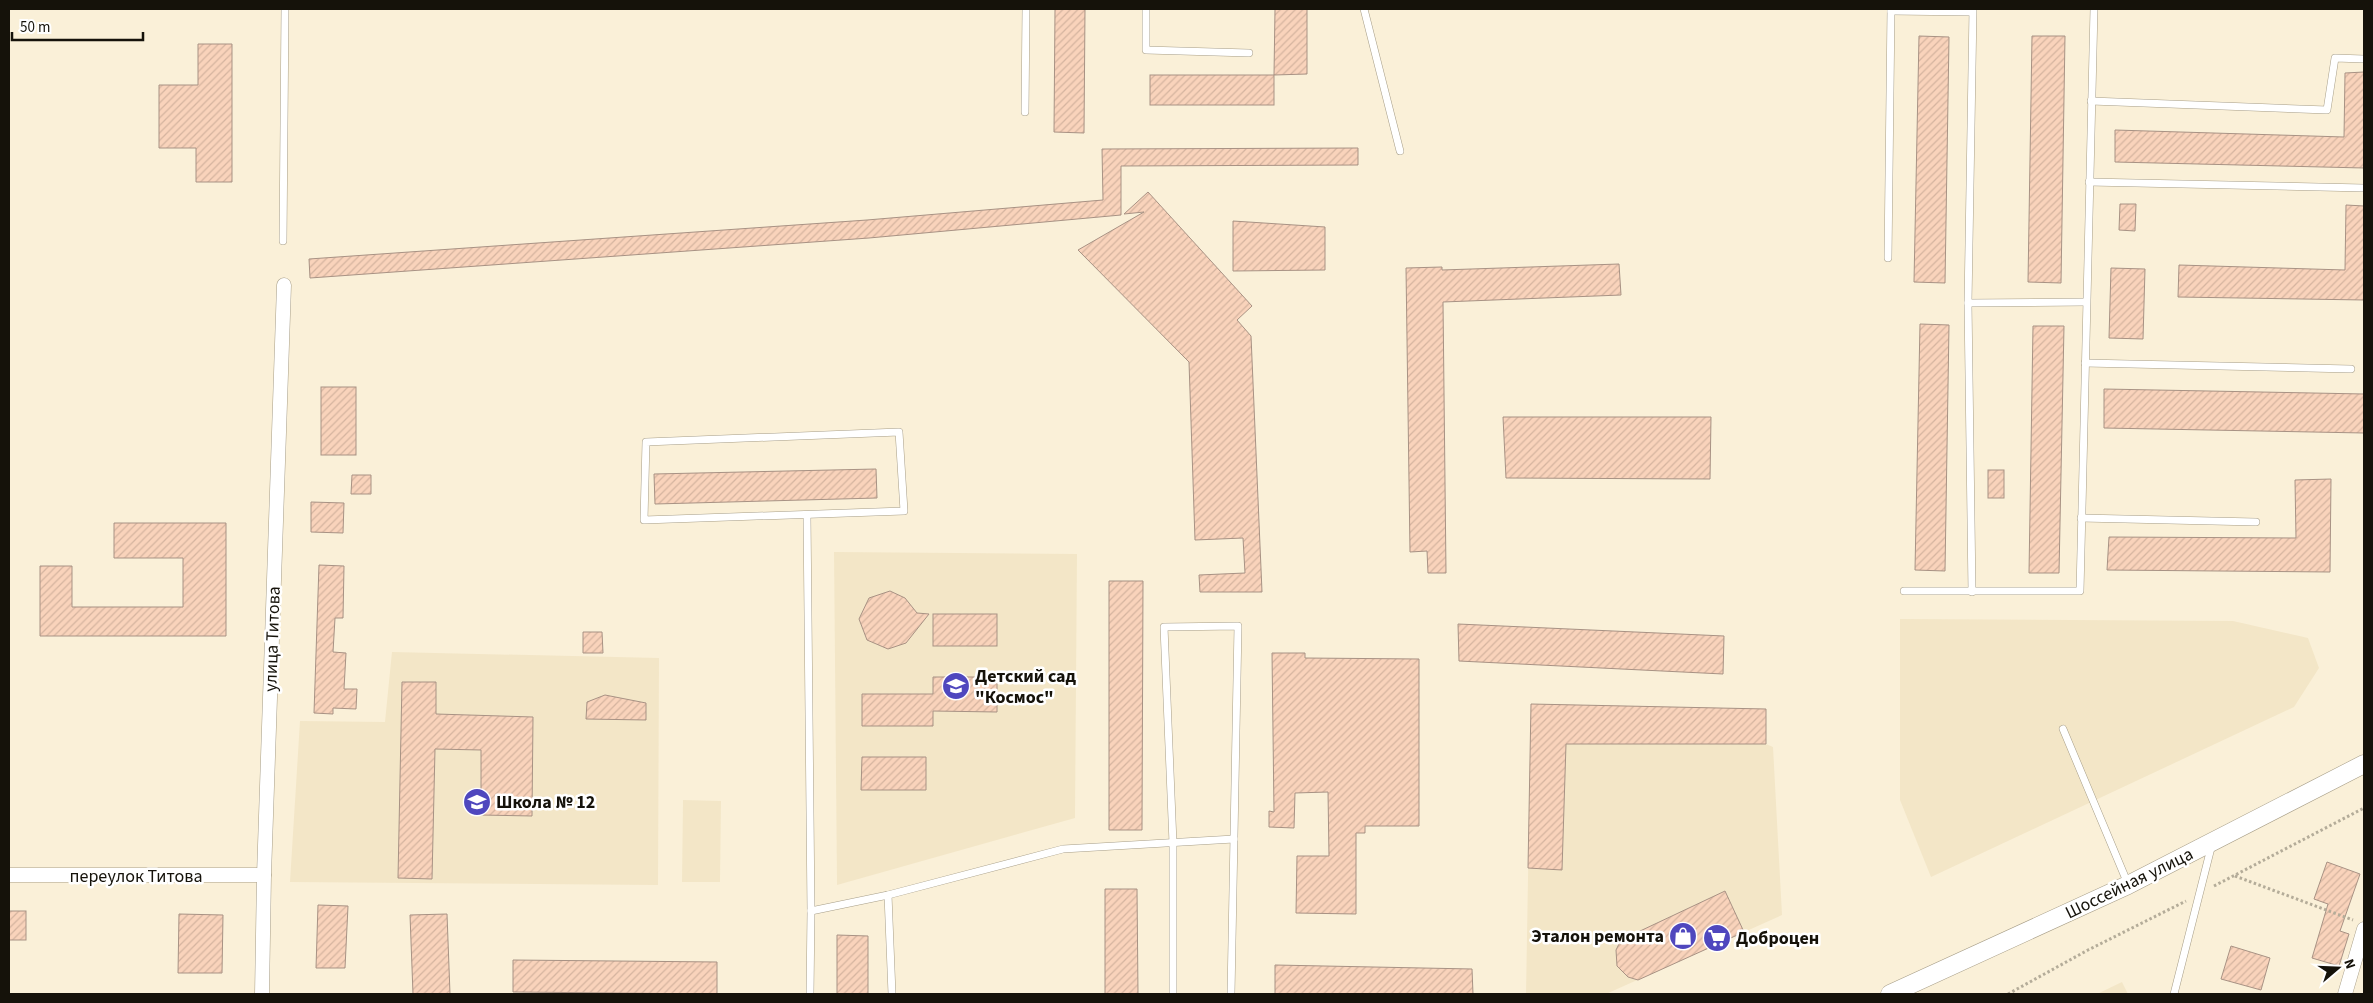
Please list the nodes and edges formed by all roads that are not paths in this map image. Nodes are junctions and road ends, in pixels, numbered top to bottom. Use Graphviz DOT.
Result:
graph roads {
  1 [pos="286,9"];
  2 [pos="1026,9"];
  3 [pos="1146,9"];
  4 [pos="1364,9"];
  5 [pos="2094,9"];
  6 [pos="1891,10"];
  7 [pos="1973,11"];
  8 [pos="1249,53"];
  9 [pos="2364,59"];
  10 [pos="2091,101"];
  11 [pos="1025,112"];
  12 [pos="1400,151"];
  13 [pos="2089,182"];
  14 [pos="2364,188"];
  15 [pos="283,242"];
  16 [pos="1888,258"];
  17 [pos="284,284"];
  18 [pos="2086,302"];
  19 [pos="1968,303"];
  20 [pos="2085,363"];
  21 [pos="2351,369"];
  22 [pos="807,516"];
  23 [pos="2081,518"];
  24 [pos="2256,522"];
  25 [pos="1904,592"];
  26 [pos="1972,592"];
  27 [pos="2062,730"];
  28 [pos="2364,764"];
  29 [pos="1234,839"];
  30 [pos="2212,842"];
  31 [pos="1173,843"];
  32 [pos="9,875"];
  33 [pos="264,875"];
  34 [pos="2128,885"];
  35 [pos="888,895"];
  36 [pos="812,911"];
  37 [pos="2362,926"];
  38 [pos="262,994"];
  39 [pos="810,994"];
  40 [pos="892,994"];
  41 [pos="1173,994"];
  42 [pos="1231,994"];
  43 [pos="1890,994"];
  44 [pos="2174,994"];
  45 [pos="2345,994"];
  1 -- 15 [label="lane"];
  2 -- 11 [label="lane"];
  3 -- 8 [label="lane"];
  4 -- 12 [label="lane"];
  5 -- 10 [label="lane"];
  6 -- 7 [label="lane"];
  6 -- 16 [label="lane"];
  7 -- 19 [label="lane"];
  9 -- 10 [label="lane"];
  10 -- 13 [label="lane"];
  13 -- 14 [label="lane"];
  13 -- 18 [label="lane"];
  17 -- 33 [label="street, улица Титова"];
  18 -- 19 [label="lane"];
  18 -- 20 [label="lane"];
  19 -- 26 [label="lane"];
  20 -- 21 [label="lane"];
  20 -- 23 [label="lane"];
  22 -- 22 [label="lane"];
  22 -- 36 [label="lane"];
  23 -- 24 [label="lane"];
  23 -- 26 [label="lane"];
  25 -- 26 [label="lane"];
  27 -- 34 [label="lane"];
  28 -- 30 [label="street, Шоссейная улица"];
  29 -- 31 [label="lane"];
  29 -- 31 [label="lane"];
  29 -- 42 [label="lane"];
  30 -- 34 [label="street, Шоссейная улица"];
  30 -- 44 [label="lane"];
  31 -- 35 [label="lane"];
  31 -- 41 [label="lane"];
  32 -- 33 [label="street, переулок Титова"];
  33 -- 38 [label="street, улица Титова"];
  34 -- 43 [label="street, Шоссейная улица"];
  35 -- 36 [label="lane"];
  35 -- 40 [label="lane"];
  36 -- 39 [label="lane"];
  37 -- 45 [label="street"];
}
